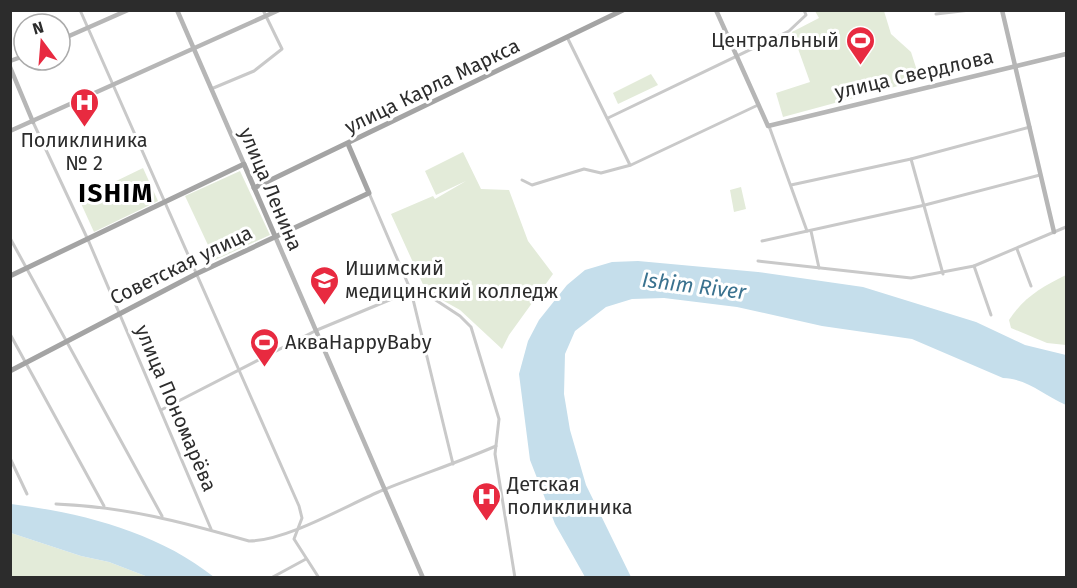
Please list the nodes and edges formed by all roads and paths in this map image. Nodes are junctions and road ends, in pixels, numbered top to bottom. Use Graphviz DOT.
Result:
graph roads {
  1 [pos="80,10"];
  2 [pos="128,10"];
  3 [pos="177,10"];
  4 [pos="279,10"];
  5 [pos="623,10"];
  6 [pos="716,10"];
  7 [pos="804,10"];
  8 [pos="970,10"];
  9 [pos="1002,10"];
  10 [pos="265,13"];
  11 [pos="936,14"];
  12 [pos="89,28"];
  13 [pos="72,35"];
  14 [pos="567,37"];
  15 [pos="193,48"];
  16 [pos="1066,54"];
  17 [pos="738,56"];
  18 [pos="1015,66"];
  19 [pos="10,67"];
  20 [pos="114,85"];
  21 [pos="211,89"];
  22 [pos="759,104"];
  23 [pos="608,118"];
  24 [pos="33,122"];
  25 [pos="768,126"];
  26 [pos="1030,127"];
  27 [pos="10,131"];
  28 [pos="348,144"];
  29 [pos="911,159"];
  30 [pos="244,164"];
  31 [pos="631,165"];
  32 [pos="1040,175"];
  33 [pos="522,180"];
  34 [pos="791,185"];
  35 [pos="254,188"];
  36 [pos="369,193"];
  37 [pos="163,201"];
  38 [pos="924,206"];
  39 [pos="1066,227"];
  40 [pos="809,231"];
  41 [pos="1054,232"];
  42 [pos="275,236"];
  43 [pos="10,238"];
  44 [pos="87,238"];
  45 [pos="762,241"];
  46 [pos="1017,249"];
  47 [pos="758,261"];
  48 [pos="974,266"];
  49 [pos="27,267"];
  50 [pos="819,268"];
  51 [pos="196,274"];
  52 [pos="943,274"];
  53 [pos="10,276"];
  54 [pos="1031,286"];
  55 [pos="411,291"];
  56 [pos="118,313"];
  57 [pos="991,315"];
  58 [pos="317,330"];
  59 [pos="10,334"];
  60 [pos="67,340"];
  61 [pos="26,362"];
  62 [pos="10,371"];
  63 [pos="239,371"];
  64 [pos="161,410"];
  65 [pos="496,446"];
  66 [pos="10,458"];
  67 [pos="453,464"];
  68 [pos="386,489"];
  69 [pos="27,494"];
  70 [pos="56,504"];
  71 [pos="104,506"];
  72 [pos="162,516"];
  73 [pos="298,527"];
  74 [pos="211,530"];
  75 [pos="306,559"];
  76 [pos="271,578"];
  77 [pos="319,578"];
  78 [pos="423,578"];
  79 [pos="515,578"];
  1 -- 12 [label="street"];
  2 -- 12 [label="street"];
  3 -- 15 [label="street, улица Ленина"];
  4 -- 10 [label="street"];
  5 -- 14 [label="main road, улица Карла Маркса"];
  6 -- 17 [label="street"];
  7 -- 17 [label="street"];
  8 -- 11 [label="street"];
  9 -- 18 [label="street"];
  10 -- 15 [label="street"];
  10 -- 21 [label="street"];
  12 -- 13 [label="street"];
  12 -- 20 [label="street"];
  14 -- 23 [label="street"];
  14 -- 28 [label="main road, улица Карла Маркса"];
  15 -- 20 [label="street"];
  15 -- 21 [label="street, улица Ленина"];
  16 -- 18 [label="street, улица Свердлова"];
  17 -- 22 [label="street"];
  17 -- 23 [label="street"];
  18 -- 25 [label="street, улица Свердлова"];
  18 -- 26 [label="street"];
  19 -- 24 [label="street, улица Пономарёва"];
  20 -- 24 [label="street"];
  20 -- 37 [label="street"];
  21 -- 30 [label="street, улица Ленина"];
  22 -- 25 [label="street"];
  22 -- 31 [label="street"];
  23 -- 31 [label="street"];
  24 -- 27 [label="street"];
  24 -- 44 [label="street, улица Пономарёва"];
  25 -- 34 [label="street"];
  26 -- 29 [label="street"];
  26 -- 32 [label="street"];
  28 -- 35 [label="main road, улица Карла Маркса"];
  28 -- 36 [label="main road"];
  29 -- 34 [label="street"];
  29 -- 38 [label="street"];
  30 -- 35 [label="main road, улица Ленина"];
  30 -- 37 [label="main road"];
  31 -- 33 [label="street"];
  32 -- 38 [label="street"];
  32 -- 41 [label="street"];
  34 -- 40 [label="street"];
  35 -- 42 [label="main road, улица Ленина"];
  36 -- 42 [label="main road, Советская улица"];
  36 -- 55 [label="street"];
  37 -- 44 [label="main road"];
  37 -- 51 [label="street"];
  38 -- 40 [label="street"];
  38 -- 52 [label="street"];
  39 -- 41 [label="street"];
  40 -- 45 [label="street"];
  40 -- 50 [label="street"];
  41 -- 46 [label="street"];
  42 -- 51 [label="main road, Советская улица"];
  42 -- 58 [label="street, улица Ленина"];
  43 -- 49 [label="street"];
  44 -- 49 [label="main road"];
  44 -- 56 [label="street, улица Пономарёва"];
  46 -- 48 [label="street"];
  46 -- 54 [label="street"];
  47 -- 50 [label="street"];
  48 -- 52 [label="street"];
  48 -- 57 [label="street"];
  49 -- 53 [label="main road"];
  49 -- 60 [label="street"];
  50 -- 52 [label="street"];
  51 -- 56 [label="main road, Советская улица"];
  51 -- 63 [label="street"];
  55 -- 58 [label="street"];
  55 -- 65 [label="street"];
  55 -- 67 [label="street"];
  56 -- 60 [label="main road, Советская улица"];
  56 -- 64 [label="street, улица Пономарёва"];
  58 -- 63 [label="street"];
  58 -- 68 [label="street, улица Ленина"];
  59 -- 61 [label="street"];
  60 -- 61 [label="main road, Советская улица"];
  60 -- 72 [label="street"];
  61 -- 62 [label="main road, Советская улица"];
  61 -- 71 [label="street"];
  63 -- 64 [label="street"];
  63 -- 73 [label="street"];
  64 -- 74 [label="street, улица Пономарёва"];
  65 -- 67 [label="street"];
  65 -- 79 [label="street"];
  66 -- 69 [label="street"];
  67 -- 68 [label="street"];
  68 -- 73 [label="street"];
  68 -- 78 [label="street, улица Ленина"];
  70 -- 71 [label="street"];
  71 -- 72 [label="street"];
  72 -- 74 [label="street"];
  73 -- 74 [label="street"];
  73 -- 75 [label="street"];
  75 -- 76 [label="street"];
  75 -- 77 [label="street"];
}
